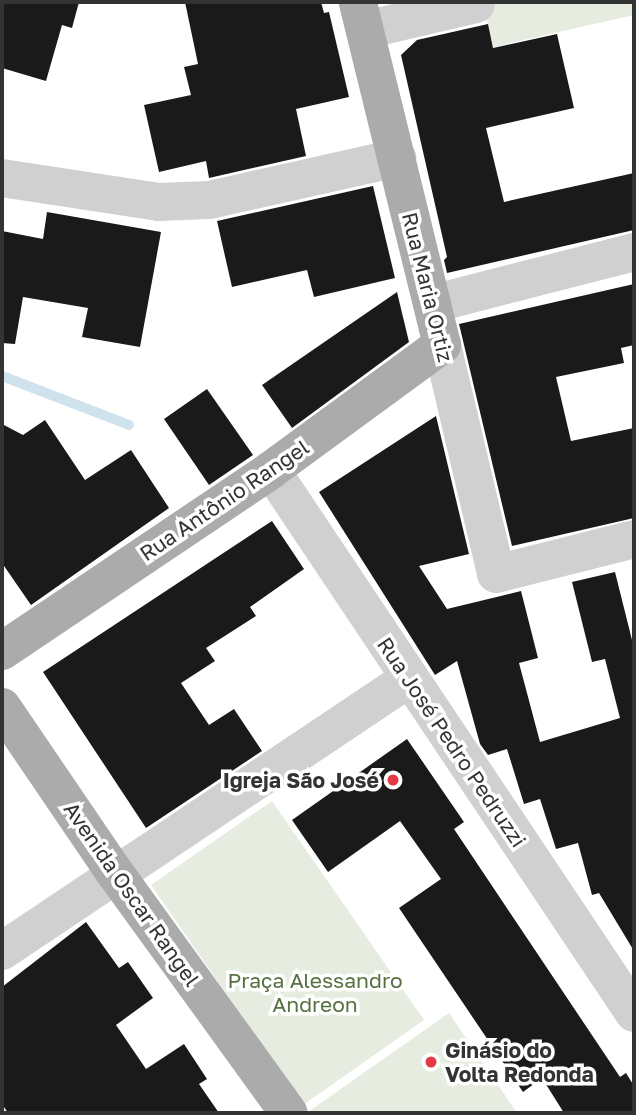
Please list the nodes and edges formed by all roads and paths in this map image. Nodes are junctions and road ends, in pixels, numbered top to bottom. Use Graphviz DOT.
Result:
graph roads {
  1 [pos="476,4"];
  2 [pos="361,16"];
  3 [pos="397,158"];
  4 [pos="2,178"];
  5 [pos="634,252"];
  6 [pos="432,304"];
  7 [pos="442,345"];
  8 [pos="271,470"];
  9 [pos="634,539"];
  10 [pos="2,651"];
  11 [pos="409,679"];
  12 [pos="2,707"];
  13 [pos="115,873"];
  14 [pos="2,951"];
  15 [pos="634,1013"];
  16 [pos="289,1113"];
  1 -- 2 [label="street"];
  2 -- 3 [label="main road, Rua Maria Ortiz"];
  3 -- 4 [label="street"];
  3 -- 6 [label="main road, Rua Maria Ortiz"];
  5 -- 6 [label="street"];
  6 -- 7 [label="main road, Rua Maria Ortiz"];
  7 -- 8 [label="main road, Rua Antônio Rangel"];
  7 -- 9 [label="street, Rua Maria Ortiz"];
  8 -- 10 [label="main road, Rua Antônio Rangel"];
  8 -- 11 [label="street, Rua José Pedro Pedruzzi"];
  11 -- 13 [label="street"];
  11 -- 15 [label="street, Rua José Pedro Pedruzzi"];
  12 -- 13 [label="main road, Avenida Oscar Rangel"];
  13 -- 14 [label="street"];
  13 -- 16 [label="main road, Avenida Oscar Rangel"];
}
